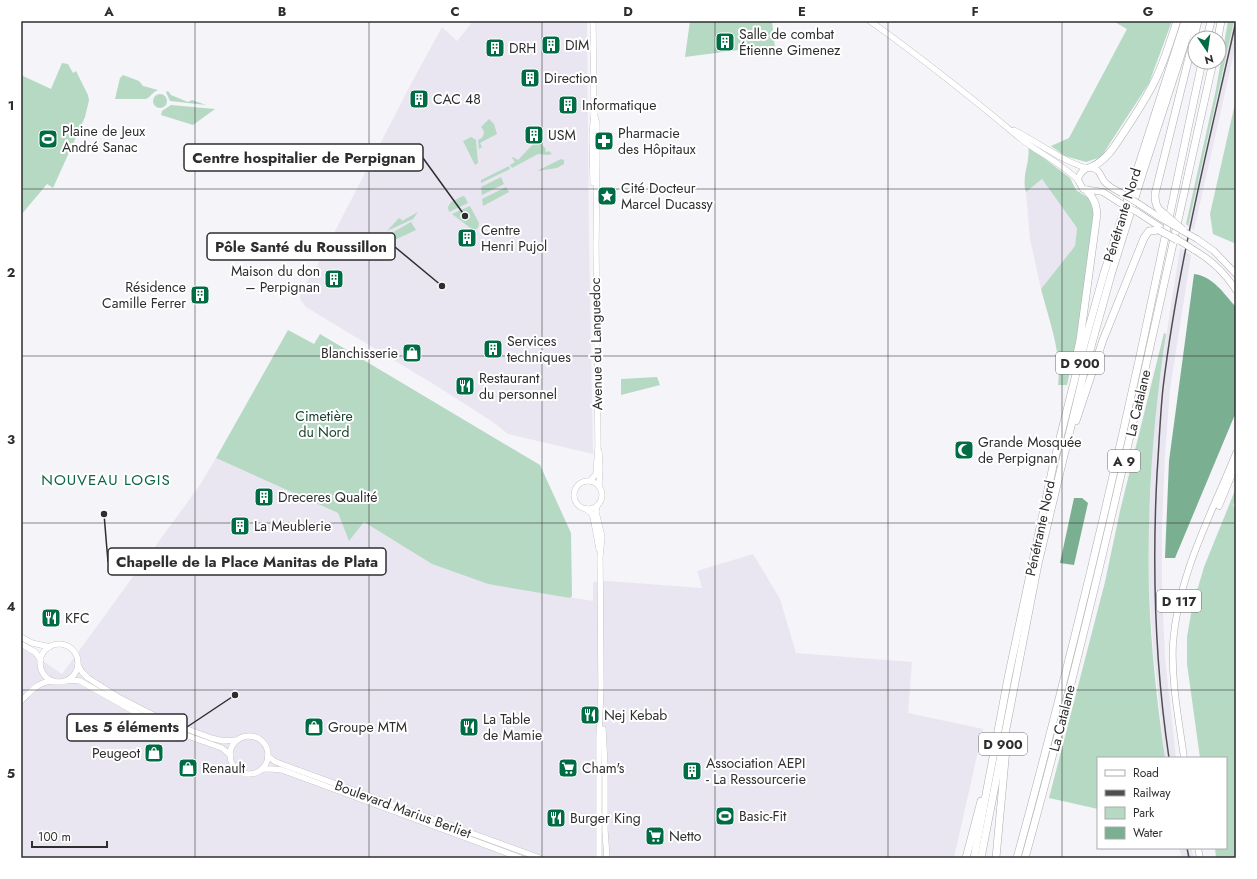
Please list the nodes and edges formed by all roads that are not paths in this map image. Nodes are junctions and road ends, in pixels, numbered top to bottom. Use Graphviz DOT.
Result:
graph roads {
  1 [pos="593,21"];
  2 [pos="870,21"];
  3 [pos="1177,21"];
  4 [pos="1185,21"];
  5 [pos="1192,21"];
  6 [pos="1198,21"];
  7 [pos="1200,70"];
  8 [pos="1210,70"];
  9 [pos="1007,126"];
  10 [pos="1088,168"];
  11 [pos="1078,180"];
  12 [pos="1086,190"];
  13 [pos="1162,216"];
  14 [pos="1160,228"];
  15 [pos="1183,230"];
  16 [pos="1177,240"];
  17 [pos="1236,274"];
  18 [pos="1236,290"];
  19 [pos="598,446"];
  20 [pos="1236,452"];
  21 [pos="1236,465"];
  22 [pos="1053,466"];
  23 [pos="590,481"];
  24 [pos="599,486"];
  25 [pos="597,506"];
  26 [pos="586,509"];
  27 [pos="600,556"];
  28 [pos="1038,564"];
  29 [pos="1025,630"];
  30 [pos="21,637"];
  31 [pos="21,644"];
  32 [pos="50,647"];
  33 [pos="41,660"];
  34 [pos="78,665"];
  35 [pos="42,670"];
  36 [pos="68,680"];
  37 [pos="52,681"];
  38 [pos="35,687"];
  39 [pos="21,701"];
  40 [pos="1002,711"];
  41 [pos="601,716"];
  42 [pos="237,740"];
  43 [pos="230,755"];
  44 [pos="268,756"];
  45 [pos="1184,757"];
  46 [pos="1188,757"];
  47 [pos="262,769"];
  48 [pos="521,858"];
  49 [pos="540,858"];
  50 [pos="599,858"];
  51 [pos="607,858"];
  52 [pos="966,858"];
  53 [pos="974,858"];
  54 [pos="981,858"];
  55 [pos="996,858"];
  56 [pos="1017,858"];
  57 [pos="1025,858"];
  1 -- 19 [label="main road, Avenue du Languedoc"];
  2 -- 9 [label="main road"];
  3 -- 10 [label="highway"];
  4 -- 22 [label="highway, Pénétrante Nord / D 900"];
  5 -- 28 [label="highway, Pénétrante Nord / D 900"];
  6 -- 13 [label="highway"];
  7 -- 56 [label="highway, La Catalane / A 9"];
  8 -- 57 [label="highway, La Catalane / A 9"];
  9 -- 10 [label="main road"];
  9 -- 11 [label="main road"];
  10 -- 11 [label="main road"];
  10 -- 13 [label="main road, bridge"];
  11 -- 12 [label="main road"];
  12 -- 14 [label="main road, bridge"];
  12 -- 22 [label="highway"];
  13 -- 15 [label="highway, bridge"];
  14 -- 16 [label="highway, bridge"];
  14 -- 28 [label="highway"];
  15 -- 17 [label="main road, bridge"];
  16 -- 18 [label="main road, bridge"];
  19 -- 23 [label="main road, Avenue du Languedoc"];
  19 -- 24 [label="main road, Avenue du Languedoc"];
  20 -- 45 [label="main road, D 117"];
  21 -- 46 [label="main road, D 117"];
  22 -- 40 [label="highway, Pénétrante Nord / D 900"];
  23 -- 24 [label="main road"];
  23 -- 26 [label="main road"];
  24 -- 25 [label="main road"];
  25 -- 26 [label="main road"];
  25 -- 27 [label="main road"];
  26 -- 27 [label="main road"];
  27 -- 41 [label="main road"];
  28 -- 29 [label="highway, Pénétrante Nord / D 900"];
  29 -- 54 [label="highway, Pénétrante Nord / D 900"];
  29 -- 55 [label="highway"];
  30 -- 32 [label="main road"];
  31 -- 33 [label="main road"];
  32 -- 33 [label="main road"];
  32 -- 34 [label="main road"];
  33 -- 35 [label="main road"];
  34 -- 36 [label="main road"];
  34 -- 42 [label="main road"];
  35 -- 37 [label="main road"];
  35 -- 38 [label="main road"];
  36 -- 37 [label="main road"];
  36 -- 43 [label="main road"];
  37 -- 38 [label="main road"];
  38 -- 39 [label="main road"];
  40 -- 52 [label="highway"];
  40 -- 53 [label="highway, Pénétrante Nord / D 900"];
  41 -- 50 [label="main road"];
  41 -- 51 [label="main road"];
  42 -- 43 [label="main road"];
  42 -- 44 [label="main road"];
  43 -- 47 [label="main road"];
  44 -- 47 [label="main road"];
  44 -- 49 [label="main road, Boulevard Marius Berliet"];
  47 -- 48 [label="main road, Boulevard Marius Berliet"];
}
